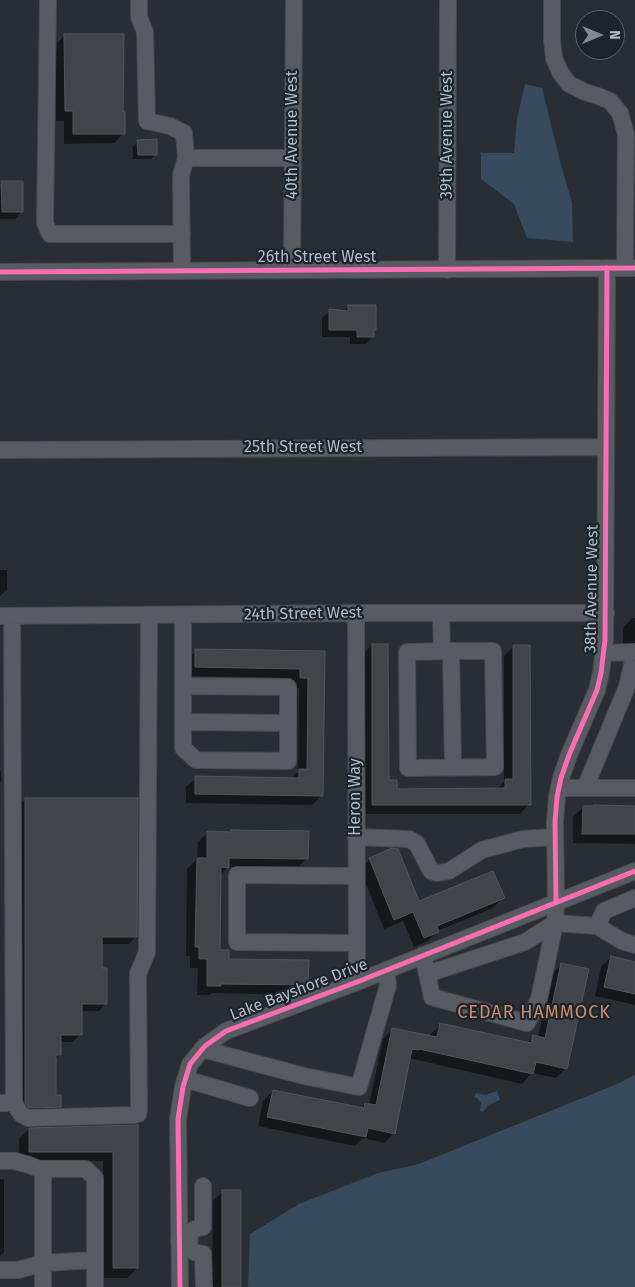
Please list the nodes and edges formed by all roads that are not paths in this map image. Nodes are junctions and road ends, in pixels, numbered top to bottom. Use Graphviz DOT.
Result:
graph roads {
  1 [pos="48,0"];
  2 [pos="139,0"];
  3 [pos="294,0"];
  4 [pos="448,0"];
  5 [pos="552,0"];
  6 [pos="186,158"];
  7 [pos="293,158"];
  8 [pos="630,181"];
  9 [pos="182,234"];
  10 [pos="607,268"];
  11 [pos="630,268"];
  12 [pos="292,270"];
  13 [pos="447,270"];
  14 [pos="182,271"];
  15 [pos="0,272"];
  16 [pos="606,447"];
  17 [pos="0,450"];
  18 [pos="356,613"];
  19 [pos="606,613"];
  20 [pos="441,614"];
  21 [pos="183,615"];
  22 [pos="6,616"];
  23 [pos="149,616"];
  24 [pos="446,651"];
  25 [pos="635,652"];
  26 [pos="604,654"];
  27 [pos="183,686"];
  28 [pos="183,722"];
  29 [pos="288,723"];
  30 [pos="452,767"];
  31 [pos="559,788"];
  32 [pos="585,788"];
  33 [pos="635,788"];
  34 [pos="6,803"];
  35 [pos="356,837"];
  36 [pos="555,837"];
  37 [pos="635,871"];
  38 [pos="356,876"];
  39 [pos="635,898"];
  40 [pos="556,902"];
  41 [pos="555,923"];
  42 [pos="597,926"];
  43 [pos="356,943"];
  44 [pos="635,944"];
  45 [pos="423,955"];
  46 [pos="7,962"];
  47 [pos="386,970"];
  48 [pos="427,974"];
  49 [pos="356,982"];
  50 [pos="202,1049"];
  51 [pos="185,1079"];
  52 [pos="250,1098"];
  53 [pos="7,1103"];
  54 [pos="0,1161"];
  55 [pos="43,1169"];
  56 [pos="203,1186"];
  57 [pos="184,1240"];
  58 [pos="95,1260"];
  59 [pos="43,1264"];
  60 [pos="0,1270"];
  61 [pos="43,1287"];
  62 [pos="95,1287"];
  63 [pos="180,1287"];
  64 [pos="204,1287"];
  1 -- 9 [label="street"];
  2 -- 6 [label="street"];
  3 -- 7 [label="street, 40th Avenue West"];
  4 -- 13 [label="street, 39th Avenue West"];
  5 -- 8 [label="street"];
  6 -- 7 [label="street"];
  6 -- 9 [label="street"];
  7 -- 12 [label="street, 40th Avenue West"];
  8 -- 11 [label="street"];
  9 -- 14 [label="street"];
  10 -- 11 [label="street, 26th Street West"];
  10 -- 13 [label="street, 26th Street West"];
  10 -- 16 [label="street, 38th Avenue West"];
  12 -- 13 [label="street, 26th Street West"];
  12 -- 14 [label="street, 26th Street West"];
  14 -- 15 [label="street, 26th Street West"];
  16 -- 17 [label="street, 25th Street West"];
  16 -- 19 [label="street, 38th Avenue West"];
  18 -- 20 [label="street, 24th Street West"];
  18 -- 21 [label="street, 24th Street West"];
  18 -- 35 [label="street, Heron Way"];
  19 -- 20 [label="street, 24th Street West"];
  19 -- 26 [label="street, 38th Avenue West"];
  20 -- 24 [label="street"];
  21 -- 23 [label="street, 24th Street West"];
  21 -- 27 [label="street"];
  22 -- 23 [label="street, 24th Street West"];
  22 -- 34 [label="street"];
  23 -- 53 [label="street"];
  24 -- 30 [label="street"];
  24 -- 30 [label="street"];
  24 -- 30 [label="street"];
  25 -- 26 [label="street"];
  25 -- 32 [label="street"];
  26 -- 31 [label="street, 38th Avenue West"];
  27 -- 28 [label="street"];
  27 -- 29 [label="street"];
  28 -- 29 [label="street"];
  28 -- 29 [label="street"];
  31 -- 32 [label="street"];
  31 -- 36 [label="street, 38th Avenue West"];
  32 -- 33 [label="street"];
  34 -- 46 [label="street"];
  35 -- 36 [label="street"];
  35 -- 38 [label="street, Heron Way"];
  36 -- 40 [label="street, 38th Avenue West"];
  37 -- 40 [label="street, Lake Bayshore Drive"];
  38 -- 43 [label="street, Heron Way"];
  38 -- 43 [label="street"];
  39 -- 42 [label="street"];
  40 -- 41 [label="street, 38th Avenue West"];
  40 -- 45 [label="street, Lake Bayshore Drive"];
  41 -- 42 [label="street"];
  41 -- 48 [label="street"];
  41 -- 48 [label="street, 38th Avenue West"];
  42 -- 44 [label="street"];
  43 -- 49 [label="street, Heron Way"];
  45 -- 47 [label="street, Lake Bayshore Drive"];
  45 -- 48 [label="street"];
  46 -- 53 [label="street"];
  47 -- 49 [label="street, Lake Bayshore Drive"];
  47 -- 50 [label="street"];
  49 -- 50 [label="street, Lake Bayshore Drive"];
  50 -- 51 [label="street, Lake Bayshore Drive"];
  51 -- 52 [label="street"];
  51 -- 57 [label="street, Lake Bayshore Drive"];
  54 -- 55 [label="street"];
  55 -- 58 [label="street"];
  55 -- 59 [label="street"];
  56 -- 57 [label="street"];
  57 -- 63 [label="street, Lake Bayshore Drive"];
  57 -- 64 [label="street"];
  58 -- 59 [label="street"];
  58 -- 62 [label="street"];
  59 -- 60 [label="street"];
  59 -- 61 [label="street"];
}
